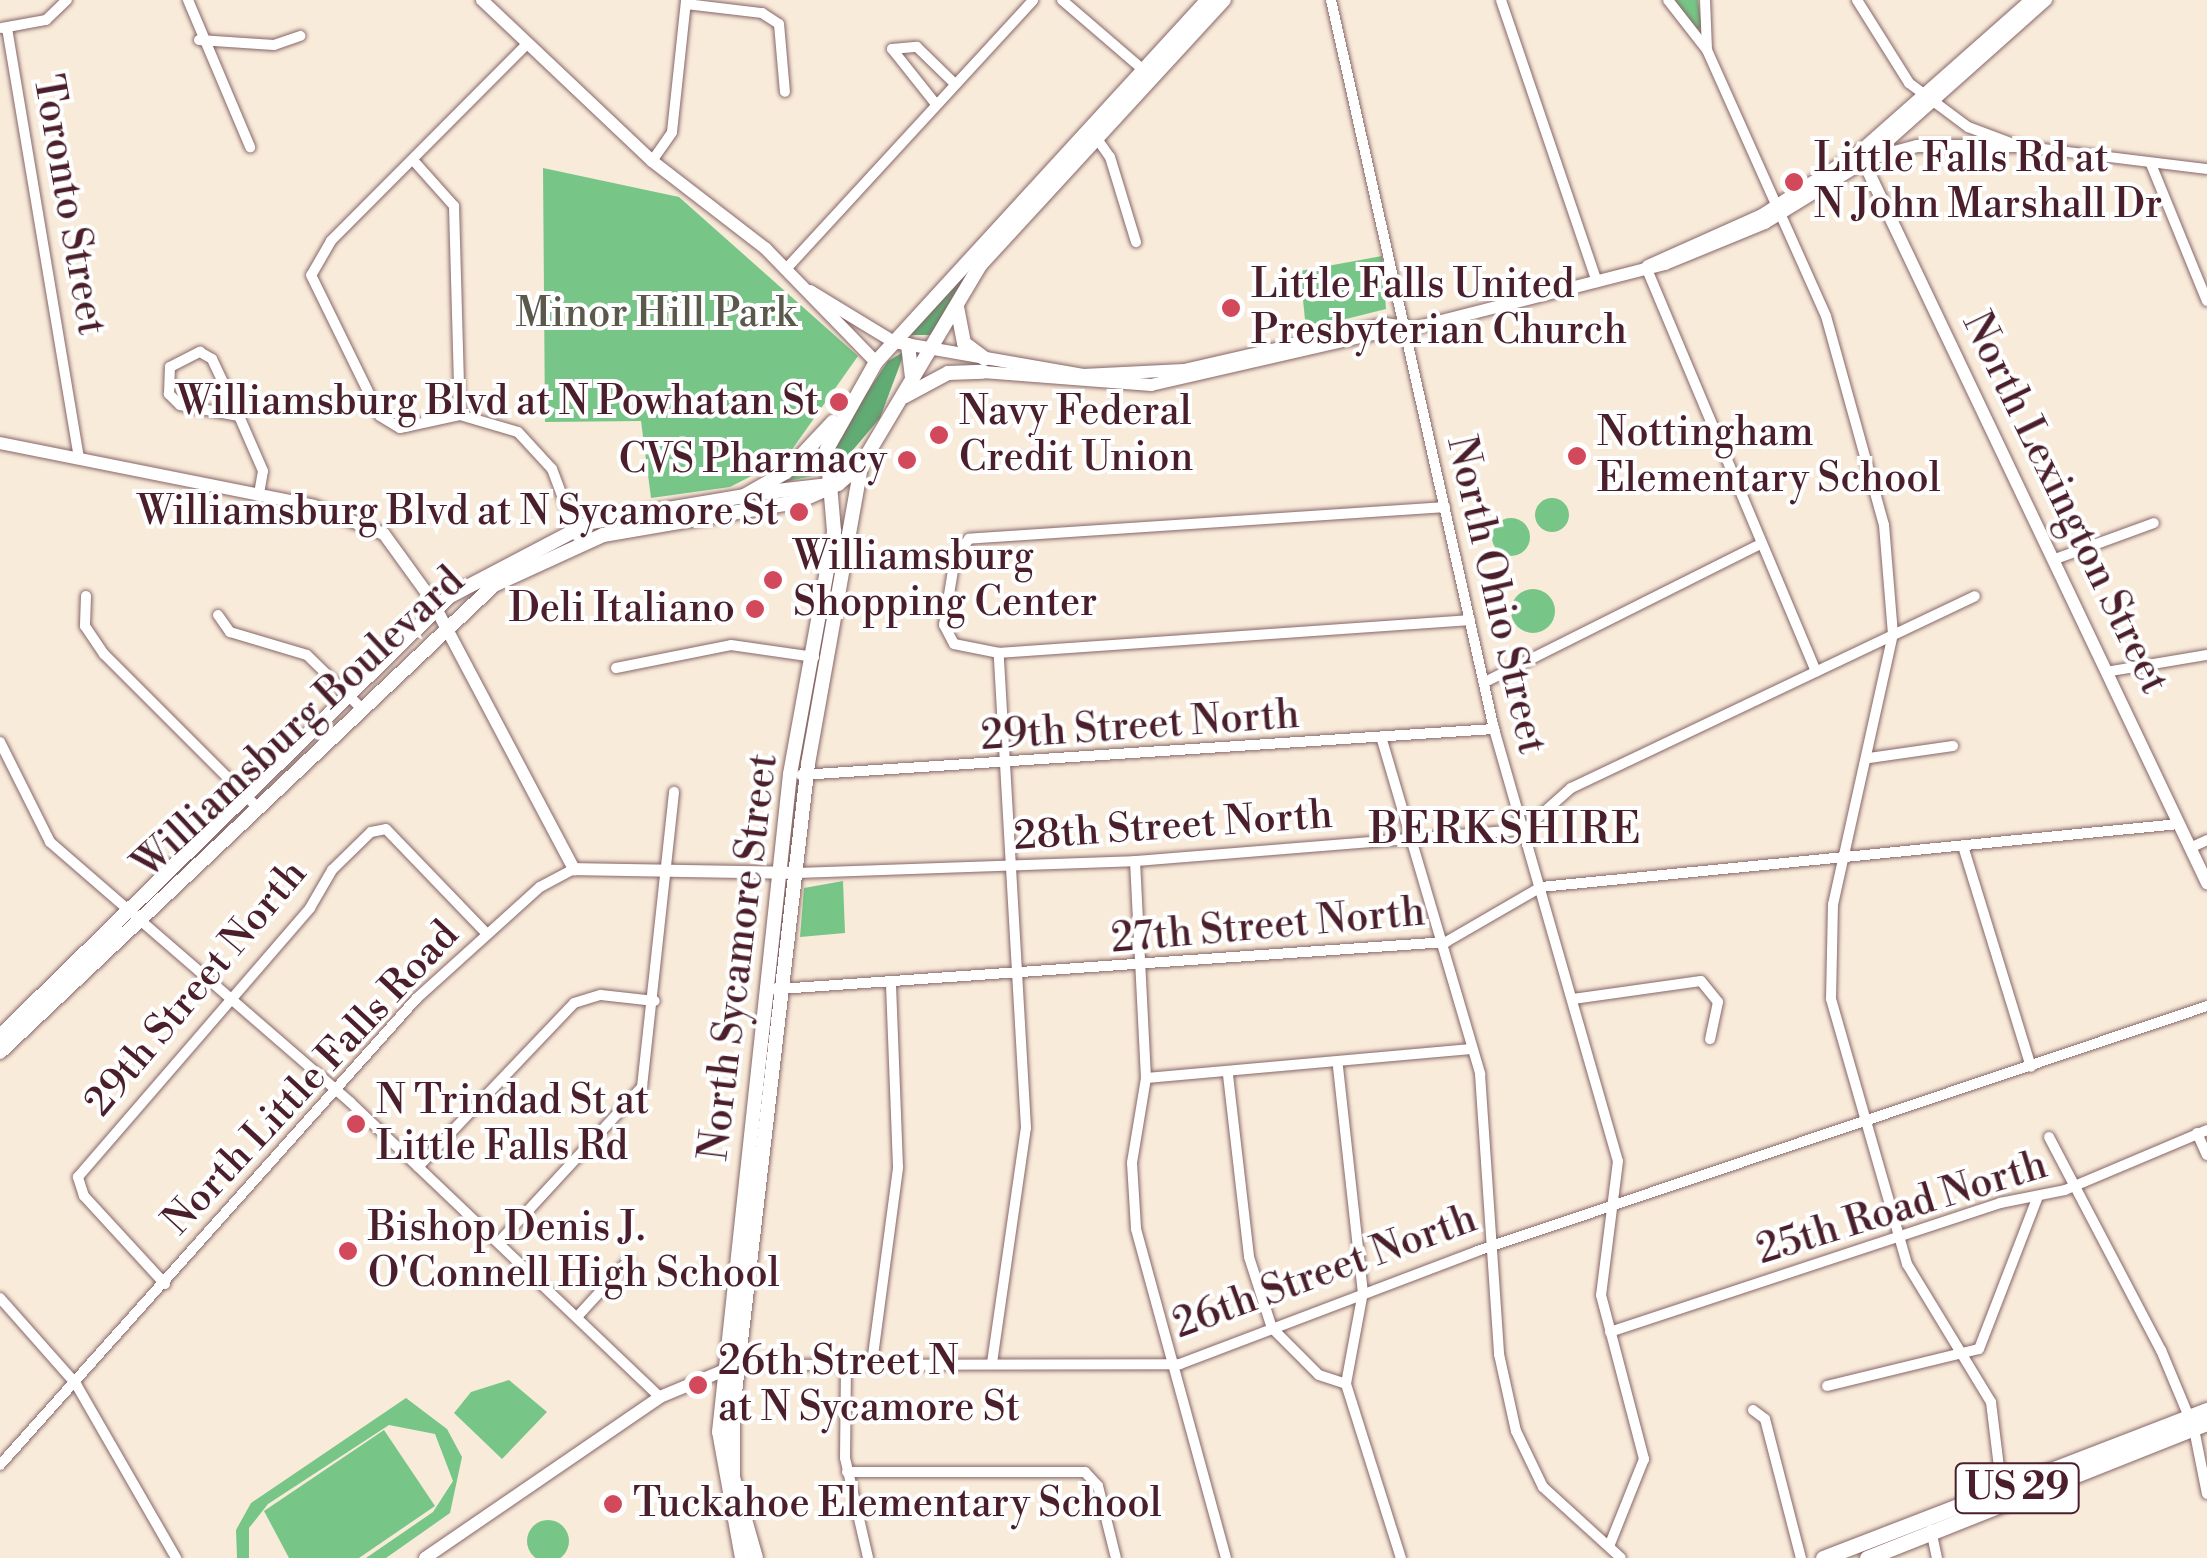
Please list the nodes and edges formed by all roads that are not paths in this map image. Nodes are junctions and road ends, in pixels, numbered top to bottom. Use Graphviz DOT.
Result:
graph roads {
  1 [pos="67,0"];
  2 [pos="188,0"];
  3 [pos="482,0"];
  4 [pos="1032,0"];
  5 [pos="1062,0"];
  6 [pos="1208,0"];
  7 [pos="1224,0"];
  8 [pos="1331,0"];
  9 [pos="1502,0"];
  10 [pos="1668,0"];
  11 [pos="1704,0"];
  12 [pos="1857,0"];
  13 [pos="2031,0"];
  14 [pos="2046,0"];
  15 [pos="686,2"];
  16 [pos="3,28"];
  17 [pos="300,36"];
  18 [pos="199,40"];
  19 [pos="527,44"];
  20 [pos="1707,50"];
  21 [pos="1148,74"];
  22 [pos="954,82"];
  23 [pos="785,92"];
  24 [pos="1927,100"];
  25 [pos="934,103"];
  26 [pos="1093,134"];
  27 [pos="2018,146"];
  28 [pos="250,147"];
  29 [pos="1862,157"];
  30 [pos="412,160"];
  31 [pos="652,161"];
  32 [pos="2151,164"];
  33 [pos="2207,168"];
  34 [pos="1778,209"];
  35 [pos="1136,242"];
  36 [pos="1646,267"];
  37 [pos="786,269"];
  38 [pos="1597,282"];
  39 [pos="810,292"];
  40 [pos="2207,301"];
  41 [pos="957,305"];
  42 [pos="1399,328"];
  43 [pos="901,344"];
  44 [pos="935,344"];
  45 [pos="876,362"];
  46 [pos="984,366"];
  47 [pos="912,382"];
  48 [pos="900,400"];
  49 [pos="846,406"];
  50 [pos="460,415"];
  51 [pos="238,416"];
  52 [pos="0,444"];
  53 [pos="80,459"];
  54 [pos="861,464"];
  55 [pos="832,485"];
  56 [pos="258,494"];
  57 [pos="748,495"];
  58 [pos="797,502"];
  59 [pos="1444,507"];
  60 [pos="2154,523"];
  61 [pos="574,528"];
  62 [pos="834,530"];
  63 [pos="847,542"];
  64 [pos="579,544"];
  65 [pos="1757,546"];
  66 [pos="2058,558"];
  67 [pos="86,596"];
  68 [pos="1975,596"];
  69 [pos="435,607"];
  70 [pos="218,614"];
  71 [pos="1470,620"];
  72 [pos="444,624"];
  73 [pos="1893,634"];
  74 [pos="998,653"];
  75 [pos="2207,655"];
  76 [pos="819,658"];
  77 [pos="616,668"];
  78 [pos="2110,671"];
  79 [pos="1816,672"];
  80 [pos="1486,682"];
  81 [pos="353,700"];
  82 [pos="1494,729"];
  83 [pos="1382,740"];
  84 [pos="0,742"];
  85 [pos="1953,746"];
  86 [pos="1869,758"];
  87 [pos="1006,764"];
  88 [pos="5,767"];
  89 [pos="790,774"];
  90 [pos="807,776"];
  91 [pos="674,792"];
  92 [pos="244,794"];
  93 [pos="256,806"];
  94 [pos="2179,824"];
  95 [pos="1524,830"];
  96 [pos="2207,840"];
  97 [pos="1412,841"];
  98 [pos="1963,846"];
  99 [pos="2190,848"];
  100 [pos="1844,857"];
  101 [pos="1136,861"];
  102 [pos="1015,866"];
  103 [pos="574,868"];
  104 [pos="671,870"];
  105 [pos="787,873"];
  106 [pos="2207,884"];
  107 [pos="1541,887"];
  108 [pos="133,914"];
  109 [pos="487,934"];
  110 [pos="1446,942"];
  111 [pos="1142,968"];
  112 [pos="1024,977"];
  113 [pos="891,987"];
  114 [pos="766,990"];
  115 [pos="782,991"];
  116 [pos="1573,999"];
  117 [pos="231,1000"];
  118 [pos="655,1000"];
  119 [pos="2207,1006"];
  120 [pos="0,1036"];
  121 [pos="1710,1039"];
  122 [pos="1472,1048"];
  123 [pos="0,1052"];
  124 [pos="1338,1067"];
  125 [pos="2031,1067"];
  126 [pos="1228,1075"];
  127 [pos="1146,1078"];
  128 [pos="334,1090"];
  129 [pos="1863,1122"];
  130 [pos="2202,1132"];
  131 [pos="2050,1136"];
  132 [pos="2207,1155"];
  133 [pos="418,1167"];
  134 [pos="2078,1185"];
  135 [pos="2038,1196"];
  136 [pos="1617,1204"];
  137 [pos="1897,1238"];
  138 [pos="499,1242"];
  139 [pos="1492,1246"];
  140 [pos="629,1260"];
  141 [pos="165,1284"];
  142 [pos="1363,1292"];
  143 [pos="0,1298"];
  144 [pos="740,1303"];
  145 [pos="577,1317"];
  146 [pos="1272,1328"];
  147 [pos="1610,1332"];
  148 [pos="1959,1356"];
  149 [pos="846,1363"];
  150 [pos="872,1363"];
  151 [pos="992,1363"];
  152 [pos="1180,1364"];
  153 [pos="732,1366"];
  154 [pos="76,1384"];
  155 [pos="1346,1384"];
  156 [pos="1827,1386"];
  157 [pos="660,1397"];
  158 [pos="1753,1410"];
  159 [pos="2207,1410"];
  160 [pos="2197,1423"];
  161 [pos="0,1466"];
  162 [pos="847,1472"];
  163 [pos="2207,1494"];
  164 [pos="2002,1501"];
  165 [pos="1930,1529"];
  166 [pos="1610,1544"];
  167 [pos="174,1554"];
  168 [pos="161,1558"];
  169 [pos="424,1558"];
  170 [pos="742,1558"];
  171 [pos="756,1558"];
  172 [pos="868,1558"];
  173 [pos="1116,1558"];
  174 [pos="1226,1558"];
  175 [pos="1402,1558"];
  176 [pos="1622,1558"];
  177 [pos="1801,1558"];
  178 [pos="1823,1558"];
  179 [pos="1867,1558"];
  180 [pos="1937,1558"];
  1 -- 16 [label="street"];
  2 -- 18 [label="street"];
  3 -- 19 [label="street"];
  4 -- 22 [label="street"];
  5 -- 21 [label="street"];
  6 -- 21 [label="main road, Williamsburg Boulevard"];
  7 -- 21 [label="main road, Williamsburg Boulevard"];
  8 -- 42 [label="street, North Ohio Street"];
  9 -- 38 [label="street"];
  10 -- 20 [label="street"];
  11 -- 20 [label="street"];
  12 -- 24 [label="street"];
  13 -- 24 [label="street"];
  14 -- 24 [label="street"];
  15 -- 23 [label="street"];
  15 -- 31 [label="street"];
  16 -- 53 [label="street, Toronto Street"];
  17 -- 18 [label="street"];
  18 -- 28 [label="street"];
  19 -- 30 [label="street"];
  19 -- 31 [label="street"];
  20 -- 34 [label="street"];
  21 -- 26 [label="main road, Williamsburg Boulevard"];
  22 -- 25 [label="street"];
  22 -- 25 [label="street"];
  24 -- 27 [label="street"];
  24 -- 29 [label="street"];
  25 -- 37 [label="street"];
  26 -- 35 [label="street"];
  26 -- 41 [label="main road, Williamsburg Boulevard"];
  26 -- 43 [label="main road, Williamsburg Boulevard"];
  27 -- 29 [label="street"];
  27 -- 32 [label="street"];
  29 -- 34 [label="street"];
  29 -- 66 [label="street, North Lexington Street"];
  30 -- 50 [label="street"];
  30 -- 50 [label="street"];
  31 -- 37 [label="street"];
  32 -- 33 [label="street"];
  32 -- 40 [label="street"];
  34 -- 36 [label="street"];
  34 -- 73 [label="street"];
  36 -- 38 [label="street"];
  36 -- 65 [label="street"];
  37 -- 39 [label="street"];
  38 -- 42 [label="street"];
  39 -- 43 [label="street"];
  39 -- 45 [label="street"];
  41 -- 44 [label="main road, Williamsburg Boulevard"];
  41 -- 46 [label="main road"];
  42 -- 46 [label="street"];
  42 -- 59 [label="street, North Ohio Street"];
  43 -- 44 [label="street"];
  43 -- 45 [label="main road, Williamsburg Boulevard"];
  43 -- 47 [label="main road"];
  44 -- 46 [label="street"];
  44 -- 47 [label="main road, Williamsburg Boulevard"];
  45 -- 49 [label="main road, Williamsburg Boulevard"];
  46 -- 48 [label="main road"];
  47 -- 48 [label="main road, Williamsburg Boulevard"];
  48 -- 54 [label="main road, Williamsburg Boulevard"];
  49 -- 55 [label="main road, Williamsburg Boulevard"];
  49 -- 57 [label="main road"];
  50 -- 61 [label="street"];
  51 -- 51 [label="street"];
  51 -- 56 [label="street"];
  52 -- 53 [label="street"];
  53 -- 56 [label="street"];
  54 -- 55 [label="main road, Williamsburg Boulevard"];
  54 -- 63 [label="main road, North Sycamore Street"];
  55 -- 57 [label="main road, Williamsburg Boulevard"];
  55 -- 58 [label="main road, Williamsburg Boulevard"];
  55 -- 62 [label="main road, North Sycamore Street"];
  55 -- 63 [label="main road, North Sycamore Street"];
  56 -- 69 [label="street"];
  57 -- 61 [label="main road, Williamsburg Boulevard"];
  58 -- 62 [label="main road"];
  58 -- 64 [label="main road, Williamsburg Boulevard"];
  59 -- 71 [label="street, North Ohio Street"];
  59 -- 74 [label="street"];
  60 -- 66 [label="street"];
  61 -- 64 [label="street"];
  61 -- 69 [label="main road, Williamsburg Boulevard"];
  62 -- 76 [label="main road, North Sycamore Street"];
  63 -- 76 [label="main road, North Sycamore Street"];
  64 -- 72 [label="main road, Williamsburg Boulevard"];
  65 -- 79 [label="street"];
  65 -- 80 [label="street"];
  66 -- 78 [label="street, North Lexington Street"];
  67 -- 92 [label="street"];
  68 -- 73 [label="street"];
  69 -- 72 [label="street"];
  69 -- 81 [label="main road, Williamsburg Boulevard"];
  70 -- 81 [label="street"];
  71 -- 74 [label="street"];
  71 -- 80 [label="street, North Ohio Street"];
  72 -- 81 [label="main road, Williamsburg Boulevard"];
  72 -- 103 [label="street"];
  73 -- 79 [label="street"];
  73 -- 86 [label="street"];
  74 -- 87 [label="street"];
  75 -- 78 [label="street"];
  76 -- 77 [label="street"];
  76 -- 89 [label="main road, North Sycamore Street"];
  76 -- 90 [label="main road, North Sycamore Street"];
  78 -- 94 [label="street, North Lexington Street"];
  79 -- 95 [label="street"];
  80 -- 82 [label="street, North Ohio Street"];
  81 -- 92 [label="main road, Williamsburg Boulevard"];
  81 -- 93 [label="main road, Williamsburg Boulevard"];
  82 -- 83 [label="street, 29th Street North"];
  82 -- 95 [label="street, North Ohio Street"];
  83 -- 87 [label="street, 29th Street North"];
  83 -- 97 [label="street"];
  84 -- 88 [label="street"];
  85 -- 86 [label="street"];
  86 -- 100 [label="street"];
  87 -- 90 [label="street, 29th Street North"];
  87 -- 102 [label="street"];
  88 -- 108 [label="street"];
  89 -- 90 [label="street, 29th Street North"];
  89 -- 105 [label="main road, North Sycamore Street"];
  90 -- 105 [label="main road, North Sycamore Street"];
  91 -- 104 [label="street"];
  92 -- 93 [label="street"];
  92 -- 108 [label="main road, Williamsburg Boulevard"];
  93 -- 108 [label="main road, Williamsburg Boulevard"];
  94 -- 98 [label="street, 27th Street North"];
  94 -- 99 [label="street, North Lexington Street"];
  95 -- 97 [label="street, 28th Street North"];
  95 -- 107 [label="street, North Ohio Street"];
  96 -- 99 [label="street"];
  97 -- 101 [label="street, 28th Street North"];
  97 -- 110 [label="street"];
  98 -- 100 [label="street, 27th Street North"];
  98 -- 125 [label="street"];
  99 -- 106 [label="street, North Lexington Street"];
  100 -- 107 [label="street, 27th Street North"];
  100 -- 129 [label="street"];
  101 -- 102 [label="street, 28th Street North"];
  101 -- 111 [label="street"];
  102 -- 105 [label="street, 28th Street North"];
  102 -- 112 [label="street"];
  103 -- 104 [label="street"];
  103 -- 109 [label="street, North Little Falls Road"];
  104 -- 105 [label="street"];
  104 -- 118 [label="street"];
  105 -- 114 [label="main road, North Sycamore Street"];
  105 -- 115 [label="main road, North Sycamore Street"];
  107 -- 110 [label="street, 27th Street North"];
  107 -- 116 [label="street, North Ohio Street"];
  108 -- 117 [label="street"];
  108 -- 120 [label="main road, Williamsburg Boulevard"];
  108 -- 123 [label="main road, Williamsburg Boulevard"];
  109 -- 117 [label="street, 29th Street North"];
  109 -- 128 [label="street, North Little Falls Road"];
  110 -- 111 [label="street, 27th Street North"];
  110 -- 122 [label="street"];
  111 -- 112 [label="street, 27th Street North"];
  111 -- 127 [label="street"];
  112 -- 113 [label="street, 27th Street North"];
  112 -- 151 [label="street"];
  113 -- 115 [label="street, 27th Street North"];
  113 -- 150 [label="street"];
  114 -- 115 [label="street, 27th Street North"];
  114 -- 144 [label="main road, North Sycamore Street"];
  115 -- 144 [label="main road, North Sycamore Street"];
  116 -- 121 [label="street"];
  116 -- 136 [label="street, North Ohio Street"];
  117 -- 128 [label="street"];
  117 -- 141 [label="street, 29th Street North"];
  118 -- 133 [label="street"];
  118 -- 138 [label="street"];
  119 -- 125 [label="street, 26th Street North"];
  122 -- 124 [label="street"];
  122 -- 139 [label="street"];
  124 -- 126 [label="street"];
  124 -- 142 [label="street"];
  125 -- 129 [label="street, 26th Street North"];
  126 -- 127 [label="street"];
  126 -- 146 [label="street"];
  127 -- 152 [label="street"];
  128 -- 133 [label="street"];
  128 -- 141 [label="street, North Little Falls Road"];
  129 -- 136 [label="street, 26th Street North"];
  129 -- 137 [label="street"];
  130 -- 132 [label="street"];
  130 -- 134 [label="street, 25th Road North"];
  131 -- 134 [label="street"];
  133 -- 138 [label="street"];
  134 -- 135 [label="street, 25th Road North"];
  134 -- 160 [label="street"];
  135 -- 137 [label="street, 25th Road North"];
  135 -- 148 [label="street"];
  136 -- 139 [label="street, 26th Street North"];
  136 -- 147 [label="street, North Ohio Street"];
  137 -- 147 [label="street, 25th Road North"];
  137 -- 148 [label="street"];
  138 -- 145 [label="street"];
  139 -- 142 [label="street, 26th Street North"];
  139 -- 166 [label="street"];
  140 -- 145 [label="street"];
  141 -- 154 [label="street, North Little Falls Road"];
  142 -- 146 [label="street, 26th Street North"];
  142 -- 155 [label="street"];
  143 -- 154 [label="street"];
  144 -- 153 [label="main road, North Sycamore Street"];
  145 -- 157 [label="street"];
  146 -- 152 [label="street, 26th Street North"];
  146 -- 155 [label="street"];
  147 -- 166 [label="street, North Ohio Street"];
  148 -- 156 [label="street"];
  148 -- 164 [label="street"];
  149 -- 150 [label="street, 26th Street North"];
  149 -- 153 [label="street, 26th Street North"];
  149 -- 162 [label="street"];
  150 -- 151 [label="street, 26th Street North"];
  151 -- 152 [label="street, 26th Street North"];
  152 -- 174 [label="street"];
  153 -- 157 [label="street, 26th Street North"];
  153 -- 170 [label="main road, North Sycamore Street"];
  153 -- 171 [label="main road, North Sycamore Street"];
  154 -- 161 [label="street, North Little Falls Road"];
  154 -- 167 [label="street"];
  155 -- 175 [label="street"];
  157 -- 169 [label="street, 26th Street North"];
  158 -- 177 [label="street"];
  159 -- 160 [label="main road, US 29"];
  160 -- 163 [label="street"];
  160 -- 164 [label="main road, US 29"];
  162 -- 172 [label="street"];
  162 -- 173 [label="street"];
  164 -- 165 [label="main road, US 29"];
  165 -- 178 [label="main road, US 29"];
  165 -- 179 [label="main road, US 29"];
  165 -- 180 [label="street"];
  166 -- 176 [label="street"];
  167 -- 168 [label="street"];
}
